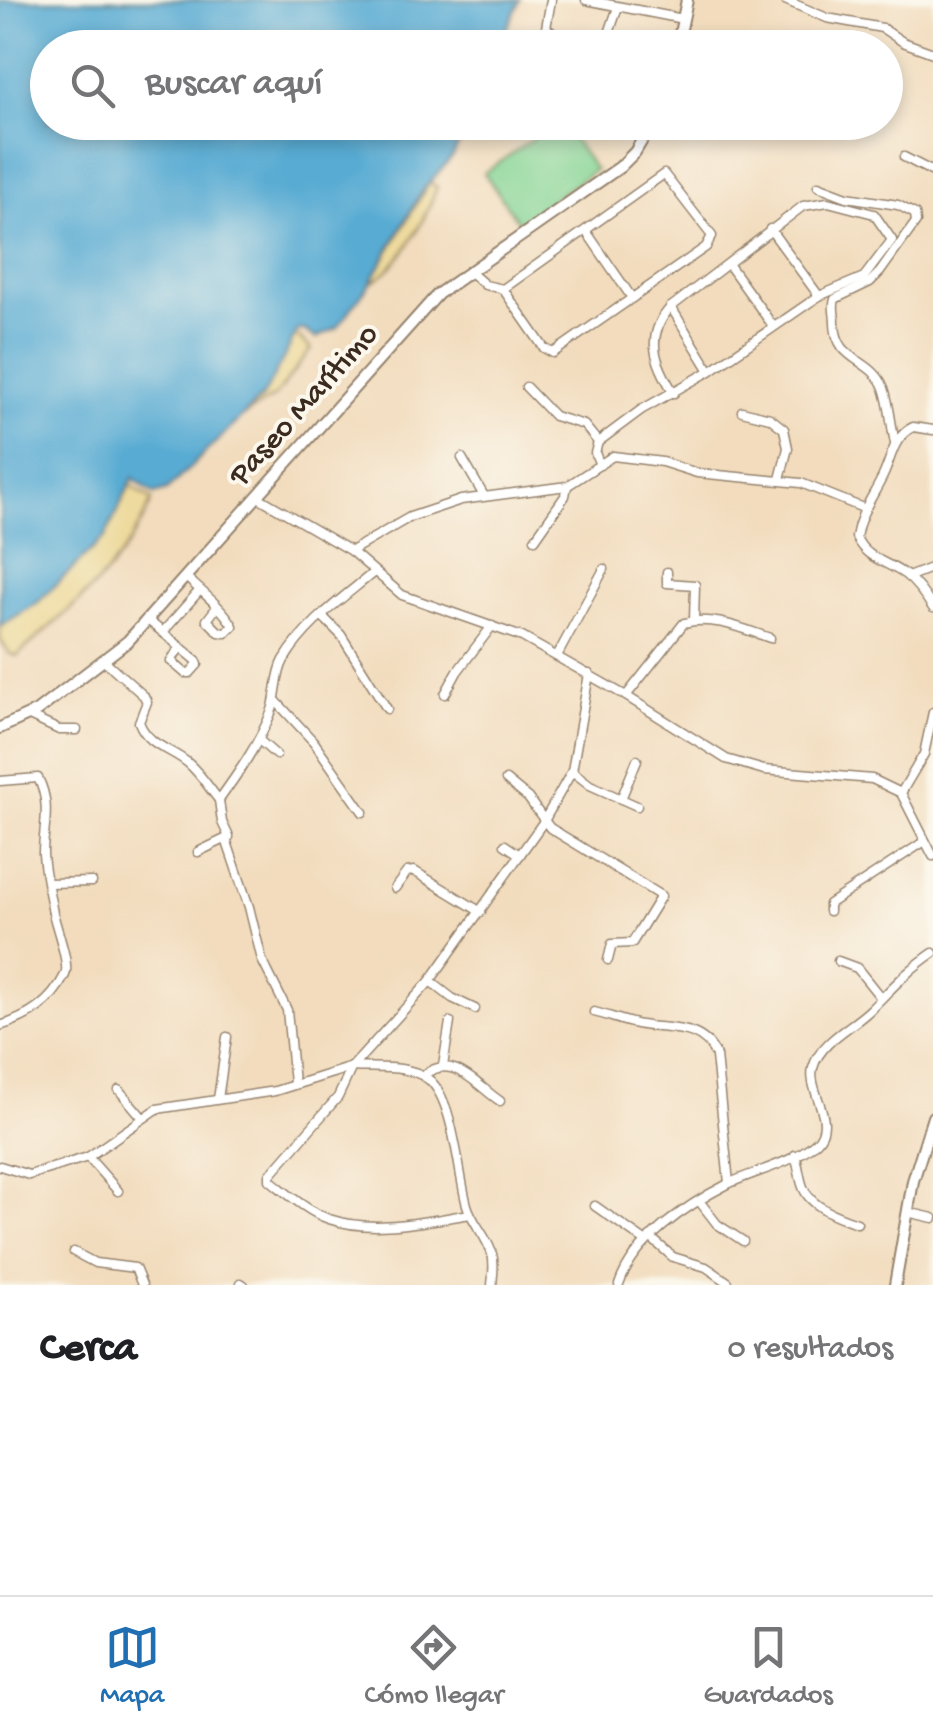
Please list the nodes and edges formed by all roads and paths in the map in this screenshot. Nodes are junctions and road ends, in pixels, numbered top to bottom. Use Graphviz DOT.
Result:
graph roads {
  1 [pos="550,0"];
  2 [pos="586,0"];
  3 [pos="687,0"];
  4 [pos="784,0"];
  5 [pos="618,7"];
  6 [pos="683,19"];
  7 [pos="549,30"];
  8 [pos="610,30"];
  9 [pos="681,30"];
  10 [pos="885,30"];
  11 [pos="903,41"];
  12 [pos="933,53"];
  13 [pos="642,140"];
  14 [pos="904,157"];
  15 [pos="933,172"];
  16 [pos="818,186"];
  17 [pos="770,228"];
  18 [pos="586,230"];
  19 [pos="729,265"];
  20 [pos="468,272"];
  21 [pos="503,288"];
  22 [pos="819,296"];
  23 [pos="632,298"];
  24 [pos="672,307"];
  25 [pos="773,326"];
  26 [pos="710,371"];
  27 [pos="526,387"];
  28 [pos="674,393"];
  29 [pos="742,411"];
  30 [pos="933,430"];
  31 [pos="598,442"];
  32 [pos="895,443"];
  33 [pos="462,458"];
  34 [pos="600,465"];
  35 [pos="780,479"];
  36 [pos="567,486"];
  37 [pos="258,496"];
  38 [pos="484,496"];
  39 [pos="863,508"];
  40 [pos="535,539"];
  41 [pos="351,552"];
  42 [pos="933,567"];
  43 [pos="604,570"];
  44 [pos="374,572"];
  45 [pos="668,572"];
  46 [pos="908,576"];
  47 [pos="187,578"];
  48 [pos="200,590"];
  49 [pos="217,607"];
  50 [pos="933,608"];
  51 [pos="322,616"];
  52 [pos="694,620"];
  53 [pos="148,621"];
  54 [pos="492,626"];
  55 [pos="162,632"];
  56 [pos="770,638"];
  57 [pos="180,647"];
  58 [pos="556,656"];
  59 [pos="105,661"];
  60 [pos="589,674"];
  61 [pos="445,694"];
  62 [pos="626,696"];
  63 [pos="276,701"];
  64 [pos="386,709"];
  65 [pos="933,712"];
  66 [pos="29,716"];
  67 [pos="0,728"];
  68 [pos="77,730"];
  69 [pos="259,740"];
  70 [pos="276,755"];
  71 [pos="637,760"];
  72 [pos="572,771"];
  73 [pos="506,780"];
  74 [pos="0,782"];
  75 [pos="901,792"];
  76 [pos="622,799"];
  77 [pos="219,800"];
  78 [pos="637,806"];
  79 [pos="363,812"];
  80 [pos="544,822"];
  81 [pos="226,839"];
  82 [pos="925,841"];
  83 [pos="505,844"];
  84 [pos="198,852"];
  85 [pos="520,855"];
  86 [pos="933,856"];
  87 [pos="92,882"];
  88 [pos="48,883"];
  89 [pos="394,888"];
  90 [pos="481,912"];
  91 [pos="829,912"];
  92 [pos="933,953"];
  93 [pos="608,960"];
  94 [pos="838,962"];
  95 [pos="430,981"];
  96 [pos="881,998"];
  97 [pos="475,1009"];
  98 [pos="594,1012"];
  99 [pos="450,1022"];
  100 [pos="0,1026"];
  101 [pos="228,1036"];
  102 [pos="352,1066"];
  103 [pos="443,1066"];
  104 [pos="424,1075"];
  105 [pos="294,1083"];
  106 [pos="120,1090"];
  107 [pos="218,1099"];
  108 [pos="500,1101"];
  109 [pos="142,1117"];
  110 [pos="933,1118"];
  111 [pos="795,1155"];
  112 [pos="88,1158"];
  113 [pos="0,1166"];
  114 [pos="729,1184"];
  115 [pos="118,1192"];
  116 [pos="700,1202"];
  117 [pos="595,1206"];
  118 [pos="907,1212"];
  119 [pos="470,1214"];
  120 [pos="933,1218"];
  121 [pos="857,1223"];
  122 [pos="648,1239"];
  123 [pos="743,1242"];
  124 [pos="74,1252"];
  125 [pos="728,1282"];
  126 [pos="142,1285"];
  127 [pos="492,1285"];
  128 [pos="619,1285"];
  129 [pos="895,1285"];
  1 -- 7 [label="street"];
  2 -- 5 [label="street"];
  3 -- 6 [label="main road"];
  4 -- 10 [label="street"];
  5 -- 6 [label="street"];
  5 -- 8 [label="street"];
  6 -- 9 [label="main road"];
  11 -- 12 [label="street"];
  13 -- 20 [label="main road, Paseo Marítimo"];
  14 -- 15 [label="street"];
  16 -- 32 [label="street"];
  17 -- 19 [label="street"];
  17 -- 22 [label="street"];
  17 -- 22 [label="street"];
  18 -- 21 [label="street"];
  18 -- 23 [label="street"];
  18 -- 23 [label="street"];
  19 -- 24 [label="street"];
  19 -- 25 [label="street"];
  20 -- 21 [label="street"];
  20 -- 37 [label="main road, Paseo Marítimo"];
  21 -- 23 [label="street"];
  22 -- 25 [label="street"];
  24 -- 26 [label="street"];
  24 -- 28 [label="street"];
  25 -- 26 [label="street"];
  26 -- 28 [label="street"];
  27 -- 31 [label="street"];
  28 -- 31 [label="street"];
  29 -- 35 [label="street"];
  30 -- 32 [label="street"];
  31 -- 34 [label="street"];
  32 -- 39 [label="street"];
  33 -- 38 [label="street"];
  34 -- 35 [label="street"];
  34 -- 36 [label="street"];
  35 -- 39 [label="street"];
  36 -- 38 [label="street"];
  36 -- 40 [label="street"];
  37 -- 41 [label="street"];
  37 -- 47 [label="main road, Paseo Marítimo"];
  38 -- 41 [label="street"];
  39 -- 46 [label="street"];
  41 -- 44 [label="street"];
  42 -- 46 [label="street"];
  43 -- 58 [label="street"];
  44 -- 51 [label="street"];
  44 -- 54 [label="street"];
  45 -- 52 [label="street"];
  46 -- 50 [label="street"];
  47 -- 48 [label="street"];
  47 -- 53 [label="main road, Paseo Marítimo"];
  48 -- 49 [label="street"];
  48 -- 55 [label="street"];
  51 -- 63 [label="street"];
  51 -- 64 [label="street"];
  52 -- 56 [label="street"];
  52 -- 62 [label="street"];
  53 -- 55 [label="street"];
  53 -- 59 [label="main road, Paseo Marítimo"];
  54 -- 58 [label="street"];
  54 -- 61 [label="street"];
  55 -- 57 [label="street"];
  58 -- 60 [label="street"];
  59 -- 66 [label="main road, Paseo Marítimo"];
  59 -- 77 [label="street"];
  60 -- 62 [label="street"];
  60 -- 72 [label="street"];
  62 -- 75 [label="street"];
  63 -- 69 [label="street"];
  63 -- 79 [label="street"];
  65 -- 75 [label="street"];
  66 -- 67 [label="main road, Paseo Marítimo"];
  66 -- 68 [label="street"];
  69 -- 70 [label="street"];
  69 -- 77 [label="street"];
  71 -- 76 [label="street"];
  72 -- 76 [label="street"];
  72 -- 80 [label="street"];
  73 -- 80 [label="street"];
  74 -- 88 [label="street"];
  75 -- 82 [label="street"];
  76 -- 78 [label="street"];
  77 -- 81 [label="street"];
  80 -- 85 [label="street"];
  80 -- 93 [label="street"];
  81 -- 84 [label="street"];
  81 -- 105 [label="street"];
  82 -- 86 [label="street"];
  82 -- 91 [label="street"];
  83 -- 85 [label="street"];
  85 -- 90 [label="street"];
  87 -- 88 [label="street"];
  88 -- 100 [label="street"];
  89 -- 90 [label="street"];
  90 -- 95 [label="street"];
  92 -- 96 [label="street"];
  94 -- 96 [label="street"];
  95 -- 97 [label="street"];
  95 -- 102 [label="street"];
  96 -- 111 [label="street"];
  98 -- 114 [label="street"];
  99 -- 103 [label="street"];
  101 -- 107 [label="street"];
  102 -- 104 [label="street"];
  102 -- 105 [label="street"];
  102 -- 119 [label="street"];
  103 -- 104 [label="street"];
  103 -- 108 [label="street"];
  104 -- 119 [label="street"];
  105 -- 107 [label="street"];
  106 -- 109 [label="street"];
  107 -- 109 [label="street"];
  109 -- 112 [label="street"];
  110 -- 118 [label="main road"];
  111 -- 114 [label="street"];
  111 -- 121 [label="street"];
  112 -- 113 [label="street"];
  112 -- 115 [label="street"];
  114 -- 116 [label="street"];
  116 -- 122 [label="street"];
  116 -- 123 [label="street"];
  117 -- 122 [label="street"];
  118 -- 120 [label="street"];
  118 -- 129 [label="main road"];
  119 -- 127 [label="street"];
  122 -- 125 [label="street"];
  122 -- 128 [label="street"];
  124 -- 126 [label="street"];
}
